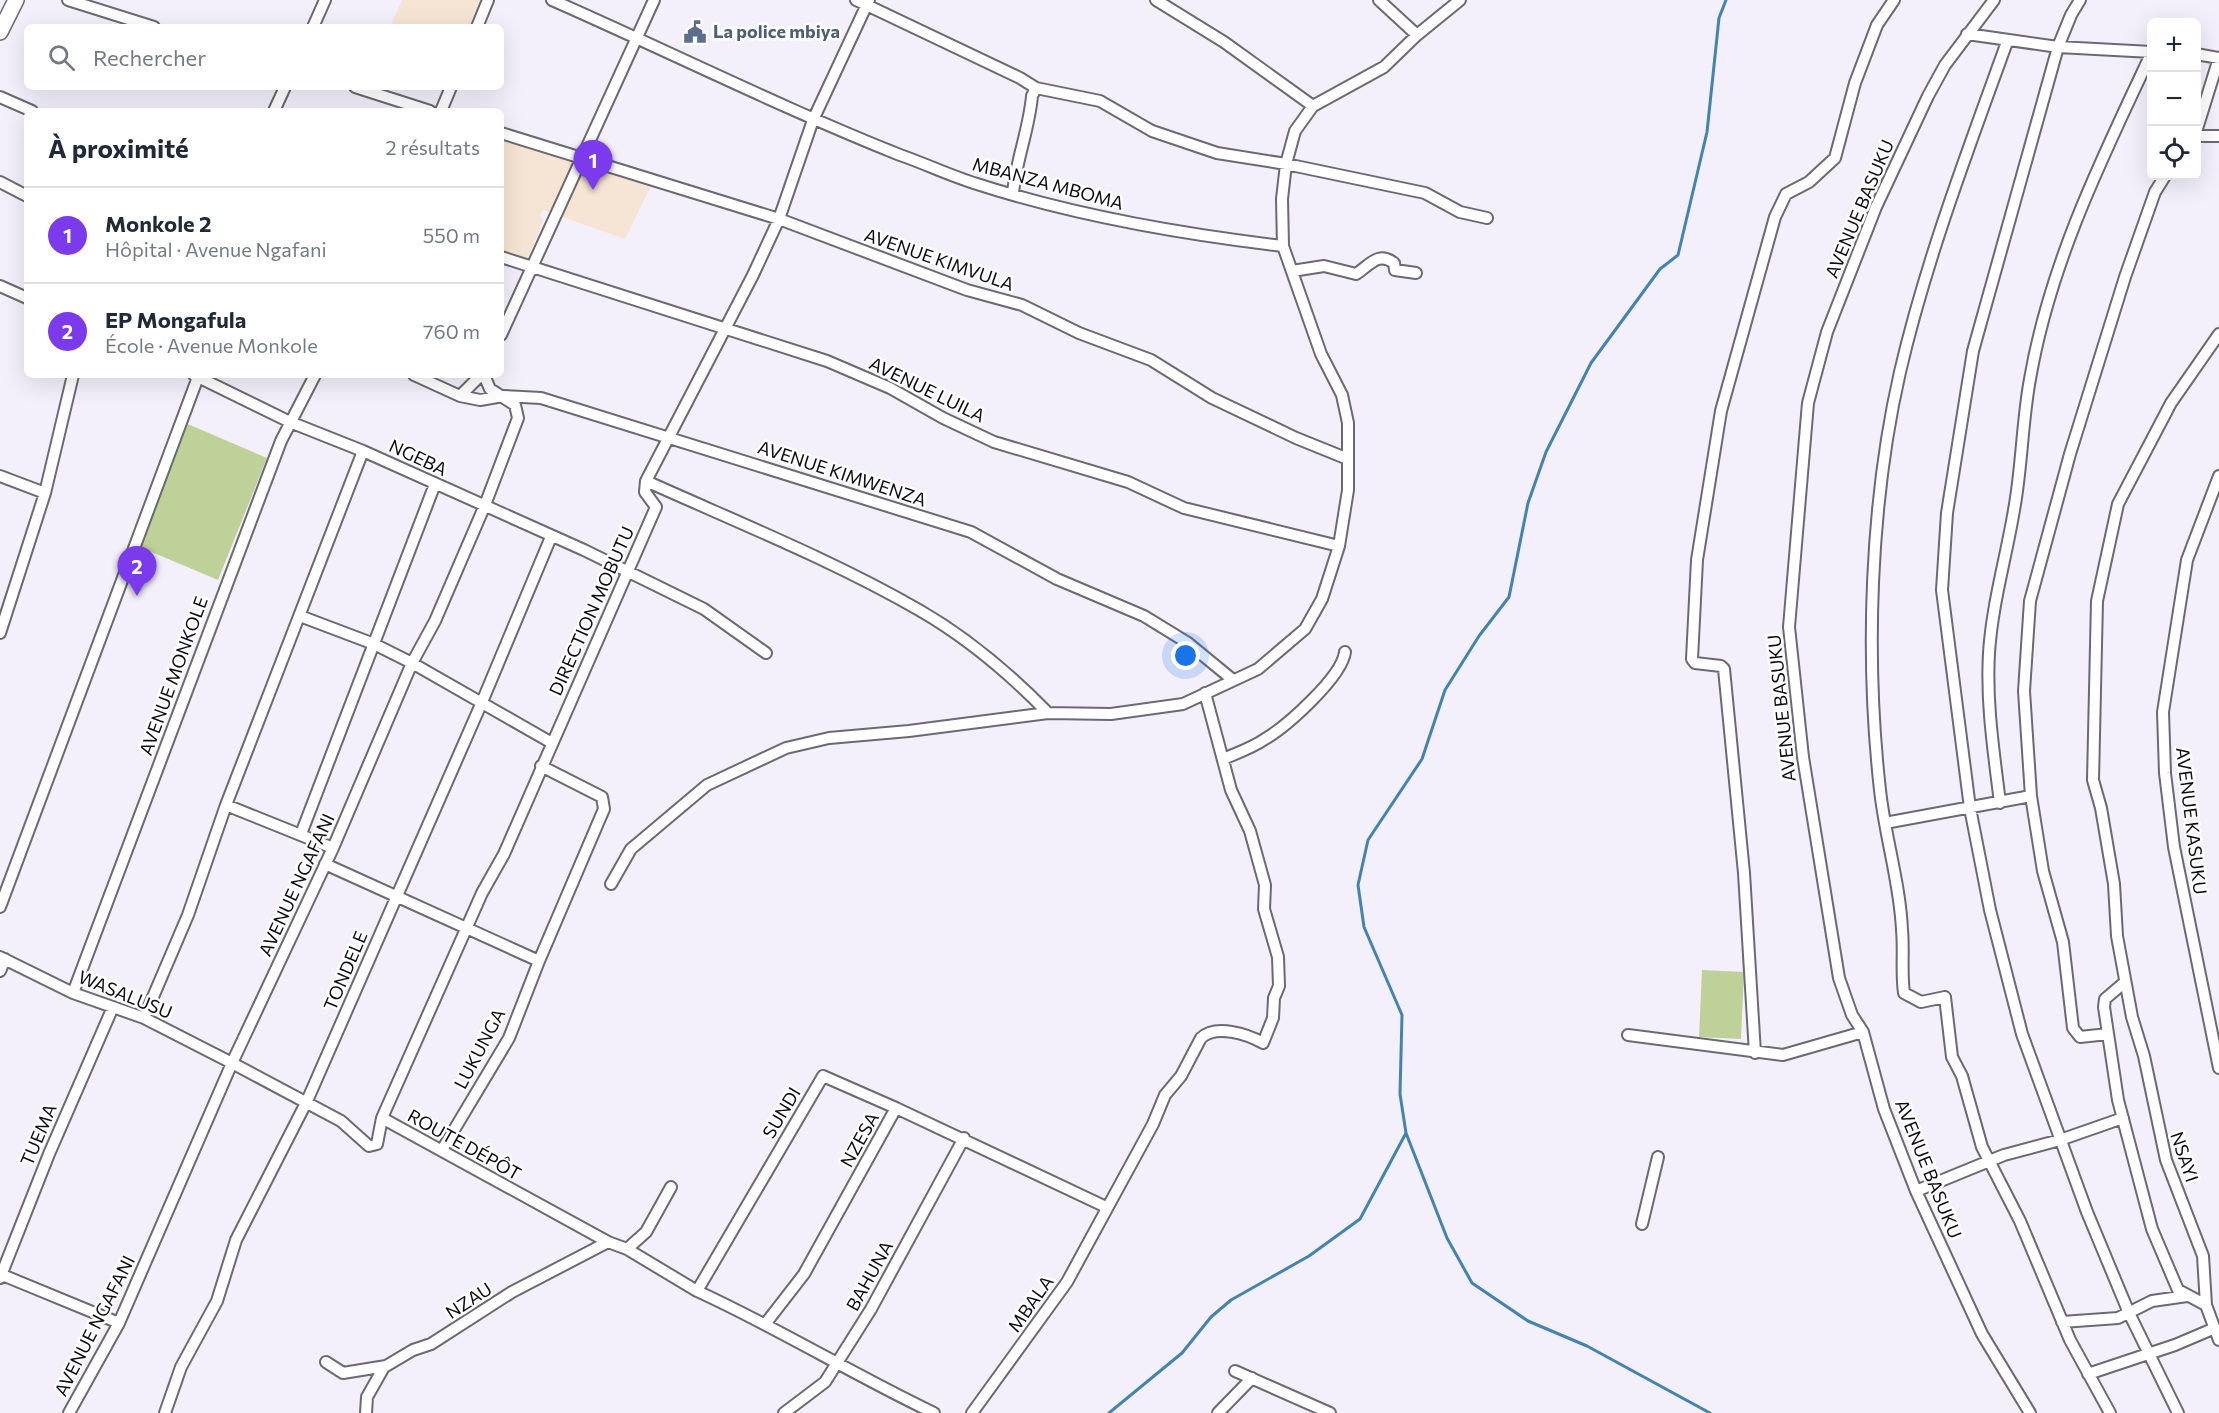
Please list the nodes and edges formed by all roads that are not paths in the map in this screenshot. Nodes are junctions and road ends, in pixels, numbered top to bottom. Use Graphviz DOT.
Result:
graph roads {
  1 [pos="16,0"];
  2 [pos="68,0"];
  3 [pos="325,0"];
  4 [pos="488,0"];
  5 [pos="552,0"];
  6 [pos="654,0"];
  7 [pos="856,0"];
  8 [pos="1156,0"];
  9 [pos="1379,0"];
  10 [pos="1460,0"];
  11 [pos="1894,0"];
  12 [pos="1994,0"];
  13 [pos="2080,0"];
  14 [pos="868,3"];
  15 [pos="144,24"];
  16 [pos="314,24"];
  17 [pos="478,24"];
  18 [pos="0,32"];
  19 [pos="1967,34"];
  20 [pos="1417,35"];
  21 [pos="638,37"];
  22 [pos="2007,42"];
  23 [pos="2058,47"];
  24 [pos="2201,55"];
  25 [pos="2219,58"];
  26 [pos="1036,88"];
  27 [pos="284,90"];
  28 [pos="364,90"];
  29 [pos="450,90"];
  30 [pos="0,97"];
  31 [pos="1313,106"];
  32 [pos="25,108"];
  33 [pos="275,108"];
  34 [pos="421,108"];
  35 [pos="442,108"];
  36 [pos="813,120"];
  37 [pos="2198,126"];
  38 [pos="2201,134"];
  39 [pos="504,135"];
  40 [pos="2219,136"];
  41 [pos="581,159"];
  42 [pos="1286,164"];
  43 [pos="2162,180"];
  44 [pos="0,182"];
  45 [pos="1013,193"];
  46 [pos="24,194"];
  47 [pos="1487,218"];
  48 [pos="778,219"];
  49 [pos="1283,246"];
  50 [pos="504,258"];
  51 [pos="533,266"];
  52 [pos="1292,271"];
  53 [pos="1416,273"];
  54 [pos="1,289"];
  55 [pos="24,297"];
  56 [pos="504,329"];
  57 [pos="725,329"];
  58 [pos="2219,334"];
  59 [pos="72,378"];
  60 [pos="195,378"];
  61 [pos="200,378"];
  62 [pos="313,378"];
  63 [pos="421,378"];
  64 [pos="480,378"];
  65 [pos="484,378"];
  66 [pos="460,396"];
  67 [pos="503,396"];
  68 [pos="290,422"];
  69 [pos="669,436"];
  70 [pos="363,451"];
  71 [pos="1348,459"];
  72 [pos="0,476"];
  73 [pos="2219,476"];
  74 [pos="646,480"];
  75 [pos="435,484"];
  76 [pos="45,493"];
  77 [pos="485,505"];
  78 [pos="550,537"];
  79 [pos="1339,546"];
  80 [pos="628,572"];
  81 [pos="300,616"];
  82 [pos="0,633"];
  83 [pos="374,644"];
  84 [pos="1345,652"];
  85 [pos="766,653"];
  86 [pos="412,663"];
  87 [pos="1233,680"];
  88 [pos="1205,693"];
  89 [pos="482,702"];
  90 [pos="1048,713"];
  91 [pos="552,742"];
  92 [pos="1223,759"];
  93 [pos="541,766"];
  94 [pos="2031,795"];
  95 [pos="2000,802"];
  96 [pos="226,805"];
  97 [pos="1970,808"];
  98 [pos="1885,823"];
  99 [pos="302,834"];
  100 [pos="333,848"];
  101 [pos="326,864"];
  102 [pos="611,884"];
  103 [pos="396,895"];
  104 [pos="0,907"];
  105 [pos="467,928"];
  106 [pos="2,958"];
  107 [pos="539,961"];
  108 [pos="0,971"];
  109 [pos="2125,982"];
  110 [pos="73,993"];
  111 [pos="113,1006"];
  112 [pos="144,1018"];
  113 [pos="1863,1032"];
  114 [pos="2108,1034"];
  115 [pos="1628,1035"];
  116 [pos="1755,1053"];
  117 [pos="232,1063"];
  118 [pos="2219,1068"];
  119 [pos="307,1101"];
  120 [pos="896,1108"];
  121 [pos="382,1118"];
  122 [pos="2122,1118"];
  123 [pos="964,1138"];
  124 [pos="2060,1140"];
  125 [pos="442,1150"];
  126 [pos="1658,1157"];
  127 [pos="1991,1161"];
  128 [pos="671,1187"];
  129 [pos="1916,1191"];
  130 [pos="1106,1207"];
  131 [pos="1642,1224"];
  132 [pos="608,1242"];
  133 [pos="627,1249"];
  134 [pos="0,1275"];
  135 [pos="697,1291"];
  136 [pos="2187,1296"];
  137 [pos="2206,1305"];
  138 [pos="2129,1313"];
  139 [pos="2062,1322"];
  140 [pos="118,1323"];
  141 [pos="766,1323"];
  142 [pos="2214,1329"];
  143 [pos="2219,1340"];
  144 [pos="2149,1352"];
  145 [pos="326,1362"];
  146 [pos="836,1363"];
  147 [pos="384,1366"];
  148 [pos="1235,1371"];
  149 [pos="2088,1374"];
  150 [pos="1252,1378"];
  151 [pos="1309,1409"];
  152 [pos="69,1413"];
  153 [pos="165,1413"];
  154 [pos="366,1413"];
  155 [pos="783,1413"];
  156 [pos="934,1413"];
  157 [pos="972,1413"];
  158 [pos="1218,1413"];
  159 [pos="1330,1413"];
  160 [pos="2030,1413"];
  161 [pos="2110,1413"];
  162 [pos="2178,1413"];
  1 -- 18 [label="highway"];
  2 -- 15 [label="street"];
  3 -- 16 [label="street"];
  4 -- 17 [label="street"];
  5 -- 21 [label="street, MBANZA MBOMA"];
  6 -- 21 [label="street"];
  7 -- 14 [label="street"];
  8 -- 31 [label="street"];
  9 -- 20 [label="street"];
  10 -- 20 [label="street"];
  11 -- 116 [label="street"];
  12 -- 19 [label="street, AVENUE BASUKU"];
  13 -- 23 [label="street"];
  14 -- 26 [label="street"];
  14 -- 36 [label="street"];
  19 -- 22 [label="street"];
  19 -- 113 [label="street, AVENUE BASUKU"];
  20 -- 31 [label="street"];
  21 -- 36 [label="street, MBANZA MBOMA"];
  21 -- 41 [label="street"];
  22 -- 23 [label="street"];
  22 -- 98 [label="street"];
  23 -- 95 [label="street"];
  23 -- 97 [label="street"];
  24 -- 25 [label="street"];
  25 -- 37 [label="street"];
  26 -- 42 [label="street"];
  26 -- 45 [label="street"];
  27 -- 33 [label="street"];
  28 -- 34 [label="street"];
  29 -- 35 [label="street"];
  30 -- 32 [label="street"];
  31 -- 42 [label="street"];
  36 -- 45 [label="street, MBANZA MBOMA"];
  36 -- 48 [label="street"];
  38 -- 40 [label="street"];
  39 -- 41 [label="street, AVENUE KIMVULA"];
  41 -- 48 [label="street, AVENUE KIMVULA"];
  41 -- 51 [label="street"];
  42 -- 47 [label="street"];
  42 -- 49 [label="street"];
  43 -- 94 [label="street"];
  44 -- 46 [label="street"];
  45 -- 49 [label="street, MBANZA MBOMA"];
  48 -- 57 [label="street"];
  48 -- 71 [label="street, AVENUE KIMVULA"];
  49 -- 52 [label="street"];
  50 -- 51 [label="street, AVENUE LUILA"];
  51 -- 56 [label="street"];
  51 -- 57 [label="street, AVENUE LUILA"];
  52 -- 53 [label="street"];
  52 -- 71 [label="street"];
  54 -- 55 [label="street"];
  57 -- 69 [label="street"];
  57 -- 79 [label="street, AVENUE LUILA"];
  58 -- 109 [label="street, NSAYI"];
  59 -- 76 [label="street"];
  60 -- 104 [label="street"];
  61 -- 68 [label="street, NGEBA"];
  62 -- 68 [label="street, AVENUE MONKOLE"];
  63 -- 66 [label="street, AVENUE KIMWENZA"];
  64 -- 66 [label="street"];
  65 -- 67 [label="street, AVENUE NGAFANI"];
  66 -- 67 [label="street, AVENUE KIMWENZA"];
  67 -- 69 [label="street, AVENUE KIMWENZA"];
  67 -- 77 [label="street, AVENUE NGAFANI"];
  68 -- 70 [label="street, NGEBA"];
  68 -- 110 [label="street, AVENUE MONKOLE"];
  69 -- 74 [label="street"];
  69 -- 87 [label="street, AVENUE KIMWENZA"];
  70 -- 75 [label="street, NGEBA"];
  70 -- 81 [label="street"];
  71 -- 79 [label="street"];
  72 -- 76 [label="street"];
  73 -- 118 [label="street, AVENUE KASUKU"];
  74 -- 80 [label="street, DIRECTION MOBUTU"];
  74 -- 90 [label="street"];
  75 -- 77 [label="street, NGEBA"];
  75 -- 83 [label="street"];
  76 -- 82 [label="street"];
  77 -- 78 [label="street, NGEBA"];
  77 -- 86 [label="street, AVENUE NGAFANI"];
  78 -- 80 [label="street, NGEBA"];
  78 -- 89 [label="street, TONDELE"];
  79 -- 87 [label="street"];
  80 -- 85 [label="street, NGEBA"];
  80 -- 91 [label="street, DIRECTION MOBUTU"];
  81 -- 83 [label="street"];
  81 -- 96 [label="street"];
  83 -- 86 [label="street"];
  83 -- 99 [label="street"];
  84 -- 92 [label="street"];
  86 -- 89 [label="street"];
  86 -- 100 [label="street, AVENUE NGAFANI"];
  87 -- 88 [label="street"];
  88 -- 90 [label="street"];
  88 -- 92 [label="street"];
  89 -- 91 [label="street"];
  89 -- 103 [label="street, TONDELE"];
  90 -- 102 [label="street"];
  91 -- 93 [label="street, DIRECTION MOBUTU"];
  92 -- 130 [label="street, MBALA"];
  93 -- 105 [label="street, DIRECTION MOBUTU"];
  93 -- 107 [label="street, LUKUNGA"];
  94 -- 95 [label="street"];
  94 -- 114 [label="street"];
  95 -- 97 [label="street"];
  96 -- 99 [label="street"];
  96 -- 112 [label="street"];
  97 -- 98 [label="street"];
  97 -- 124 [label="street"];
  98 -- 127 [label="street"];
  99 -- 100 [label="street"];
  100 -- 101 [label="street, AVENUE NGAFANI"];
  101 -- 103 [label="street"];
  101 -- 117 [label="street, AVENUE NGAFANI"];
  103 -- 105 [label="street"];
  103 -- 119 [label="street, TONDELE"];
  105 -- 107 [label="street"];
  105 -- 121 [label="street, DIRECTION MOBUTU"];
  106 -- 108 [label="street, WASALUSU"];
  106 -- 110 [label="street, WASALUSU"];
  107 -- 125 [label="street, LUKUNGA"];
  109 -- 114 [label="street"];
  109 -- 137 [label="street, NSAYI"];
  110 -- 111 [label="street, WASALUSU"];
  111 -- 112 [label="street, WASALUSU"];
  111 -- 134 [label="street, TUEMA"];
  112 -- 117 [label="street, WASALUSU"];
  113 -- 116 [label="street"];
  113 -- 129 [label="street, AVENUE BASUKU"];
  114 -- 122 [label="street"];
  115 -- 116 [label="street"];
  117 -- 119 [label="street, ROUTE DÉPÔT"];
  117 -- 140 [label="street, AVENUE NGAFANI"];
  119 -- 121 [label="street, ROUTE DÉPÔT"];
  119 -- 153 [label="street, TONDELE"];
  120 -- 123 [label="street, NZESA"];
  120 -- 135 [label="street, SUNDI"];
  120 -- 141 [label="street, NZESA"];
  121 -- 125 [label="street, ROUTE DÉPÔT"];
  122 -- 124 [label="street"];
  122 -- 136 [label="street"];
  123 -- 130 [label="street, NZESA"];
  123 -- 146 [label="street, BAHUNA"];
  124 -- 127 [label="street"];
  124 -- 138 [label="street"];
  125 -- 132 [label="street, ROUTE DÉPÔT"];
  126 -- 131 [label="street"];
  127 -- 129 [label="street"];
  127 -- 139 [label="street"];
  128 -- 133 [label="street"];
  129 -- 160 [label="street, AVENUE BASUKU"];
  130 -- 157 [label="street, MBALA"];
  132 -- 133 [label="street"];
  132 -- 147 [label="street, NZAU"];
  133 -- 135 [label="street"];
  134 -- 140 [label="street"];
  135 -- 141 [label="street"];
  136 -- 137 [label="street"];
  136 -- 138 [label="street"];
  137 -- 142 [label="street, NSAYI"];
  138 -- 139 [label="street"];
  138 -- 144 [label="street"];
  139 -- 149 [label="street"];
  140 -- 152 [label="street, AVENUE NGAFANI"];
  141 -- 146 [label="street"];
  142 -- 143 [label="street, NSAYI"];
  142 -- 144 [label="street"];
  144 -- 149 [label="street"];
  144 -- 162 [label="street"];
  145 -- 147 [label="street, NZAU"];
  146 -- 155 [label="street, BAHUNA"];
  146 -- 156 [label="street"];
  147 -- 154 [label="street"];
  148 -- 150 [label="street"];
  149 -- 161 [label="street"];
  150 -- 151 [label="street"];
  150 -- 158 [label="street"];
  151 -- 159 [label="street"];
}
